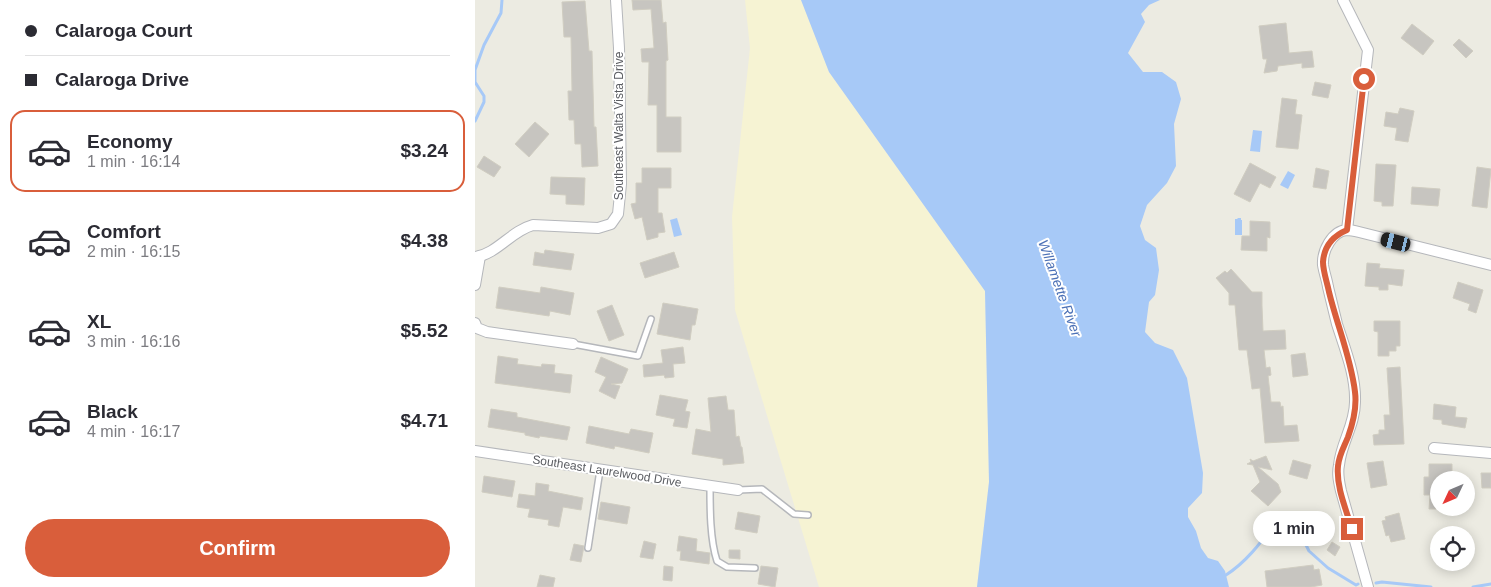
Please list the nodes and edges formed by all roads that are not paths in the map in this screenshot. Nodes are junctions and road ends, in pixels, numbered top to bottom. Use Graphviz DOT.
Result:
graph roads {
  1 [pos="616,0"];
  2 [pos="1343,0"];
  3 [pos="1347,230"];
  4 [pos="478,256"];
  5 [pos="1491,265"];
  6 [pos="475,285"];
  7 [pos="651,319"];
  8 [pos="475,323"];
  9 [pos="573,344"];
  10 [pos="1434,448"];
  11 [pos="475,451"];
  12 [pos="1491,453"];
  13 [pos="600,470"];
  14 [pos="710,486"];
  15 [pos="738,490"];
  16 [pos="808,515"];
  17 [pos="588,548"];
  18 [pos="755,568"];
  19 [pos="1368,587"];
  1 -- 4 [label="street, Southeast Walta Vista Drive"];
  2 -- 3 [label="street"];
  3 -- 5 [label="street"];
  3 -- 19 [label="street"];
  4 -- 6 [label="street"];
  7 -- 9 [label="lane"];
  8 -- 9 [label="street"];
  10 -- 12 [label="street"];
  11 -- 13 [label="street, Southeast Laurelwood Drive"];
  13 -- 14 [label="street, Southeast Laurelwood Drive"];
  13 -- 17 [label="lane"];
  14 -- 15 [label="street, Southeast Laurelwood Drive"];
  14 -- 18 [label="lane"];
  15 -- 16 [label="lane"];
}
